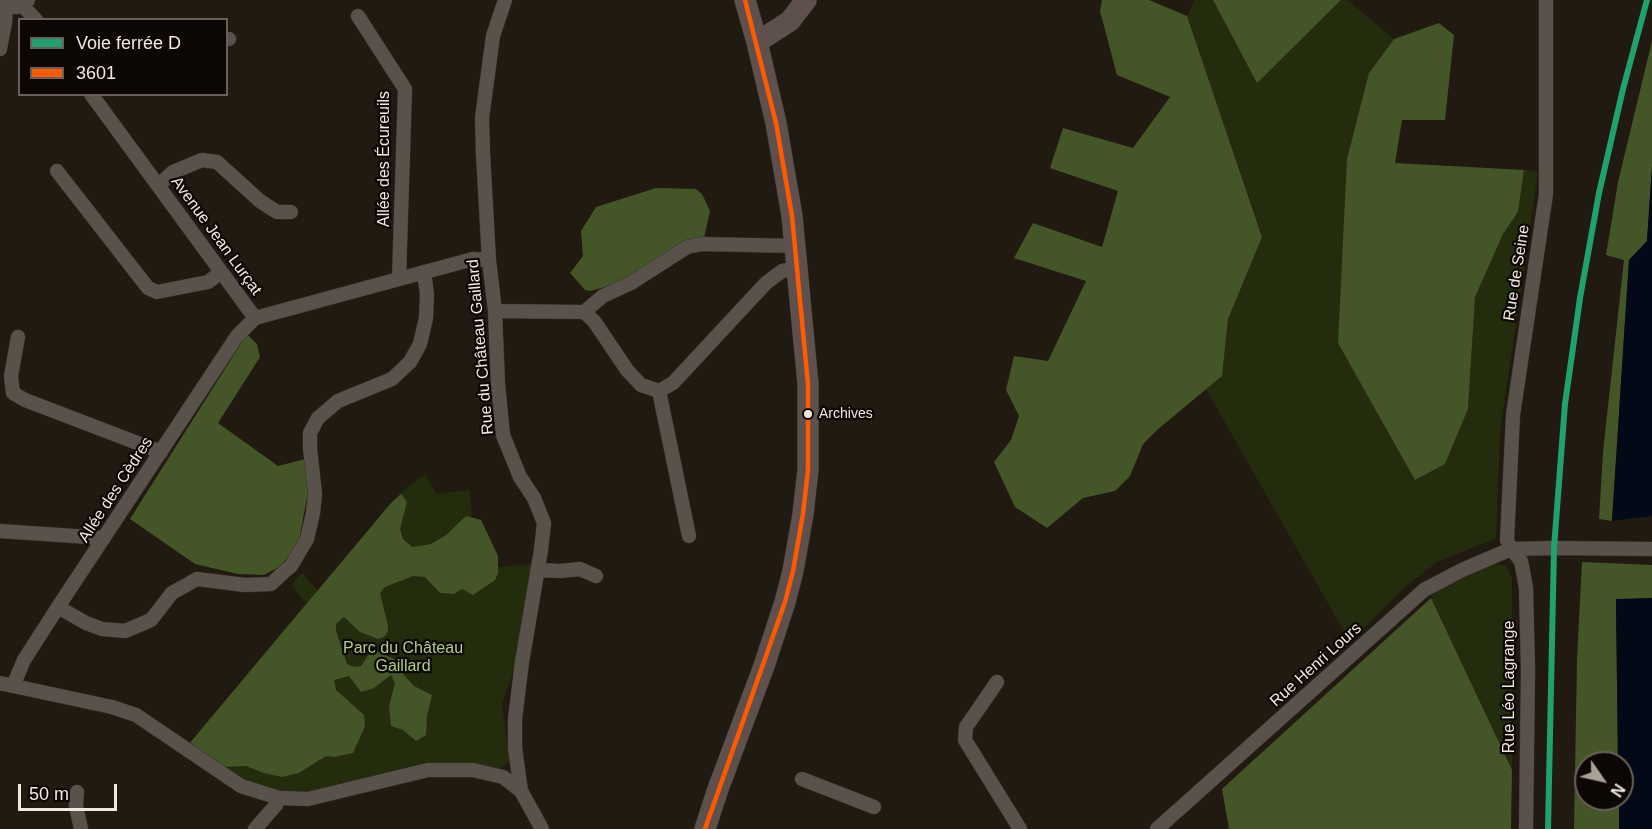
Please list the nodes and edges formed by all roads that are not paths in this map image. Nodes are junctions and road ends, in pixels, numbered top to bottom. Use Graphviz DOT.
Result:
graph roads {
  1 [pos="505,0"];
  2 [pos="744,0"];
  3 [pos="806,0"];
  4 [pos="1546,0"];
  5 [pos="25,3"];
  6 [pos="3,6"];
  7 [pos="358,16"];
  8 [pos="35,18"];
  9 [pos="757,42"];
  10 [pos="0,49"];
  11 [pos="92,96"];
  12 [pos="57,171"];
  13 [pos="159,186"];
  14 [pos="291,212"];
  15 [pos="796,246"];
  16 [pos="489,260"];
  17 [pos="798,268"];
  18 [pos="221,272"];
  19 [pos="424,272"];
  20 [pos="399,279"];
  21 [pos="495,311"];
  22 [pos="584,312"];
  23 [pos="255,318"];
  24 [pos="18,337"];
  25 [pos="659,391"];
  26 [pos="161,452"];
  27 [pos="0,531"];
  28 [pos="689,536"];
  29 [pos="104,538"];
  30 [pos="1511,549"];
  31 [pos="1652,549"];
  32 [pos="538,570"];
  33 [pos="596,576"];
  34 [pos="58,607"];
  35 [pos="997,682"];
  36 [pos="7,685"];
  37 [pos="518,768"];
  38 [pos="503,777"];
  39 [pos="802,779"];
  40 [pos="521,791"];
  41 [pos="77,792"];
  42 [pos="279,798"];
  43 [pos="874,807"];
  44 [pos="81,829"];
  45 [pos="255,829"];
  46 [pos="542,829"];
  47 [pos="705,829"];
  48 [pos="1020,829"];
  49 [pos="1157,829"];
  50 [pos="1526,829"];
  1 -- 16 [label="street, Rue du Château Gaillard"];
  2 -- 9 [label="main road"];
  3 -- 9 [label="main road"];
  4 -- 30 [label="street, Rue de Seine"];
  5 -- 6 [label="street"];
  5 -- 8 [label="street"];
  6 -- 10 [label="street"];
  7 -- 20 [label="street, Allée des Écureuils"];
  9 -- 15 [label="main road"];
  11 -- 13 [label="street, Avenue Jean Lurçat"];
  12 -- 18 [label="street"];
  13 -- 14 [label="street"];
  13 -- 18 [label="street, Avenue Jean Lurçat"];
  15 -- 17 [label="main road"];
  15 -- 22 [label="street"];
  16 -- 19 [label="street, Avenue Jean Lurçat"];
  16 -- 21 [label="street, Rue du Château Gaillard"];
  17 -- 25 [label="street"];
  17 -- 47 [label="main road"];
  18 -- 23 [label="street, Avenue Jean Lurçat"];
  19 -- 20 [label="street, Avenue Jean Lurçat"];
  19 -- 34 [label="street"];
  20 -- 23 [label="street, Avenue Jean Lurçat"];
  21 -- 22 [label="street"];
  21 -- 32 [label="street, Rue du Château Gaillard"];
  22 -- 25 [label="street"];
  23 -- 26 [label="street, Allée des Cèdres"];
  24 -- 26 [label="street"];
  25 -- 28 [label="street"];
  26 -- 29 [label="street, Allée des Cèdres"];
  27 -- 29 [label="street"];
  29 -- 34 [label="street, Allée des Cèdres"];
  30 -- 31 [label="street"];
  30 -- 49 [label="street, Rue Henri Lours"];
  30 -- 50 [label="street, Rue Léo Lagrange"];
  32 -- 33 [label="street"];
  32 -- 37 [label="street, Rue du Château Gaillard"];
  34 -- 36 [label="street, Allée des Cèdres"];
  35 -- 48 [label="street"];
  36 -- 42 [label="street"];
  37 -- 38 [label="street"];
  37 -- 40 [label="street, Rue du Château Gaillard"];
  38 -- 40 [label="street"];
  38 -- 42 [label="street"];
  39 -- 43 [label="street"];
  40 -- 46 [label="street"];
  41 -- 44 [label="street"];
  42 -- 45 [label="street"];
}
